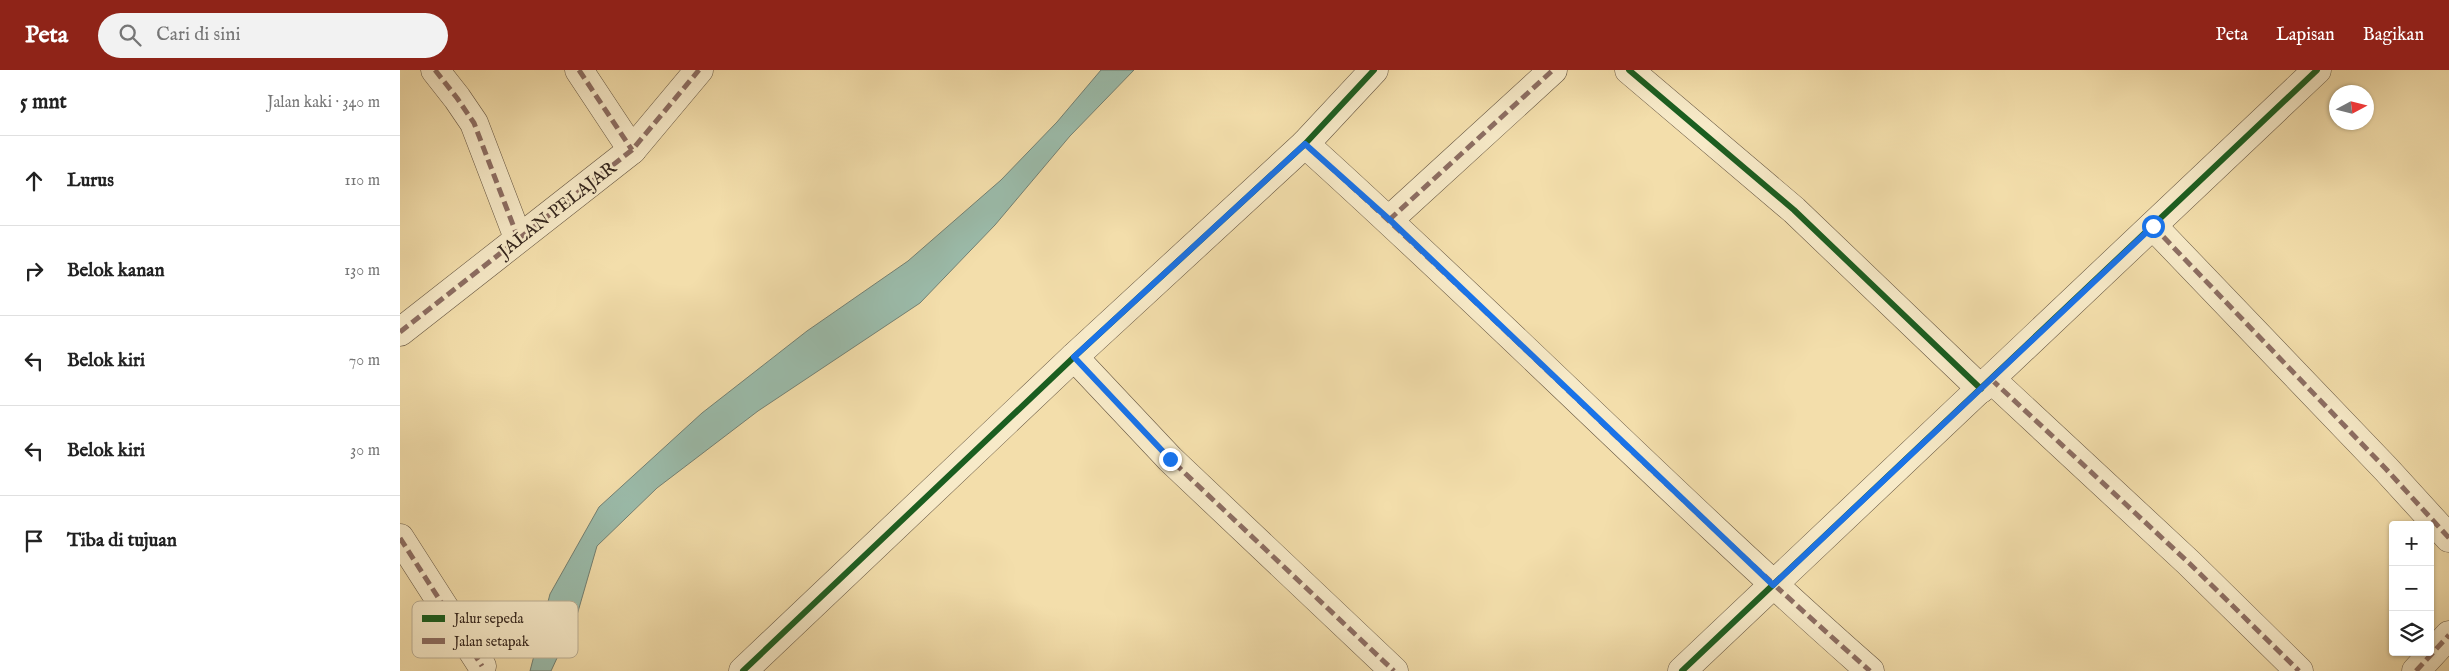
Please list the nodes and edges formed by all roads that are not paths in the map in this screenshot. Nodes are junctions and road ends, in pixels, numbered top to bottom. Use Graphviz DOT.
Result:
graph roads {
  1 [pos="434,70"];
  2 [pos="579,70"];
  3 [pos="698,70"];
  4 [pos="1374,70"];
  5 [pos="1553,70"];
  6 [pos="1629,70"];
  7 [pos="2317,70"];
  8 [pos="1305,144"];
  9 [pos="632,150"];
  10 [pos="1390,220"];
  11 [pos="2153,226"];
  12 [pos="518,238"];
  13 [pos="400,332"];
  14 [pos="1074,357"];
  15 [pos="1986,384"];
  16 [pos="400,538"];
  17 [pos="2449,538"];
  18 [pos="1773,585"];
  19 [pos="440,601"];
  20 [pos="2449,635"];
  21 [pos="477,658"];
  22 [pos="482,666"];
  23 [pos="743,671"];
  24 [pos="1394,671"];
  25 [pos="1682,671"];
  26 [pos="1870,671"];
  27 [pos="2299,671"];
  28 [pos="2416,671"];
  1 -- 12 [label="street"];
  2 -- 9 [label="street"];
  3 -- 9 [label="street, JALAN PELAJAR"];
  4 -- 8 [label="street"];
  5 -- 10 [label="street"];
  6 -- 15 [label="street"];
  7 -- 11 [label="street"];
  8 -- 10 [label="street"];
  8 -- 14 [label="street"];
  9 -- 12 [label="street, JALAN PELAJAR"];
  10 -- 18 [label="street"];
  11 -- 15 [label="street"];
  11 -- 17 [label="street"];
  12 -- 13 [label="street, JALAN PELAJAR"];
  14 -- 23 [label="street"];
  14 -- 24 [label="street"];
  15 -- 18 [label="street"];
  15 -- 27 [label="street"];
  16 -- 19 [label="street"];
  18 -- 25 [label="street"];
  18 -- 26 [label="street"];
  20 -- 28 [label="street"];
  21 -- 22 [label="street"];
}
